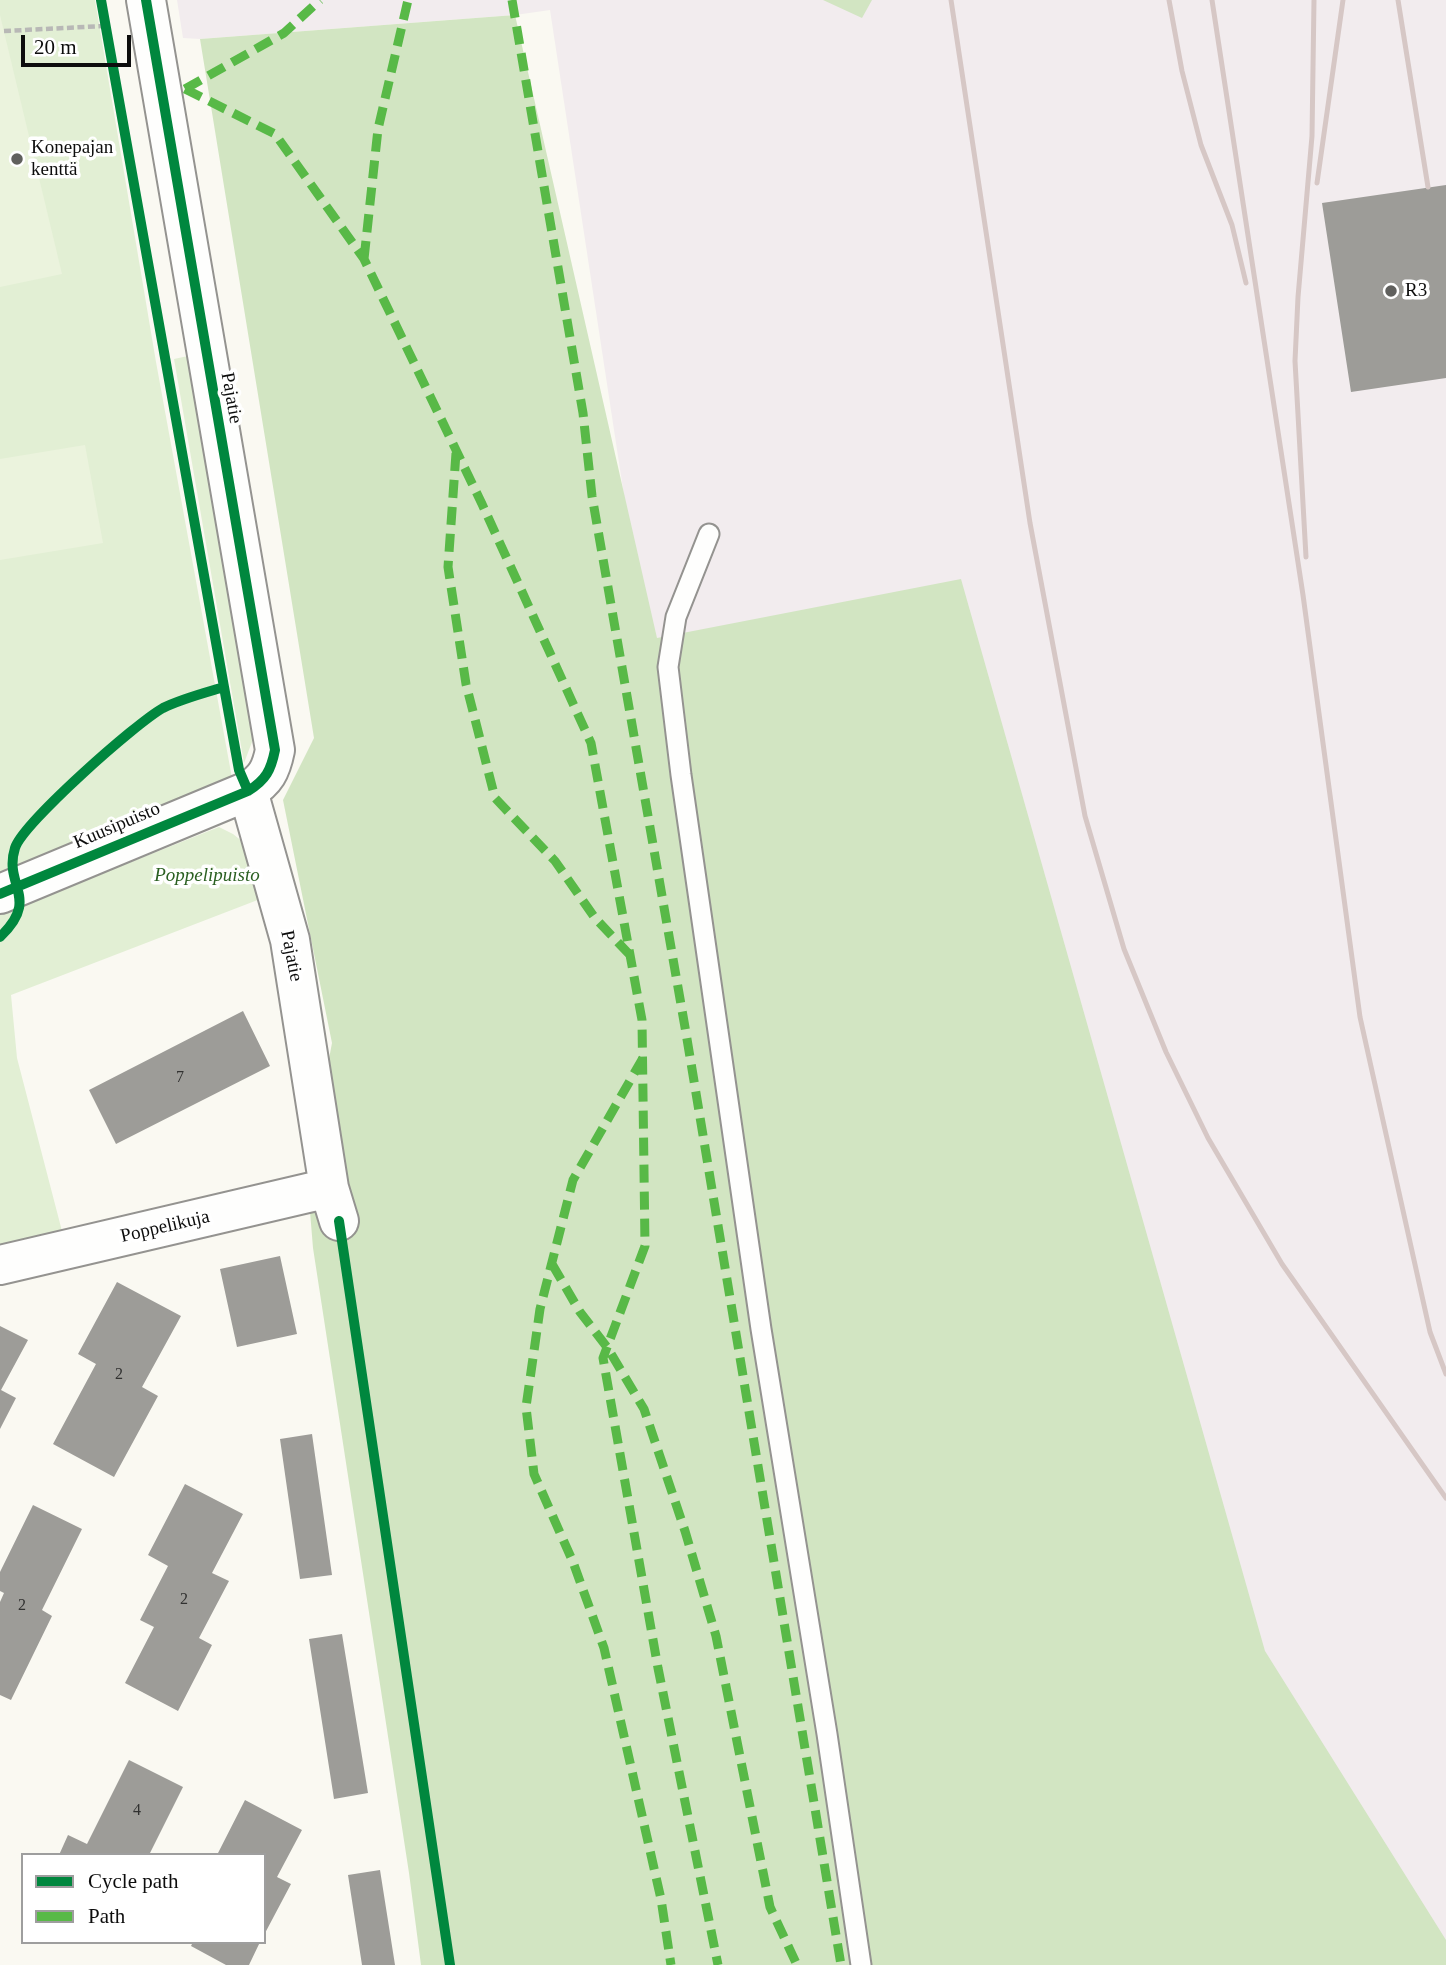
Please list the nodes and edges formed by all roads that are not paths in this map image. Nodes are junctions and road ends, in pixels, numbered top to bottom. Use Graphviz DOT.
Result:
graph roads {
  1 [pos="146,0"];
  2 [pos="709,534"];
  3 [pos="248,791"];
  4 [pos="0,894"];
  5 [pos="334,1204"];
  6 [pos="0,1265"];
  7 [pos="861,1965"];
  1 -- 3 [label="street, Pajatie"];
  2 -- 7 [label="lane"];
  3 -- 4 [label="street, Kuusipuisto"];
  3 -- 5 [label="street, Pajatie"];
  5 -- 6 [label="street, Poppelikuja"];
}
